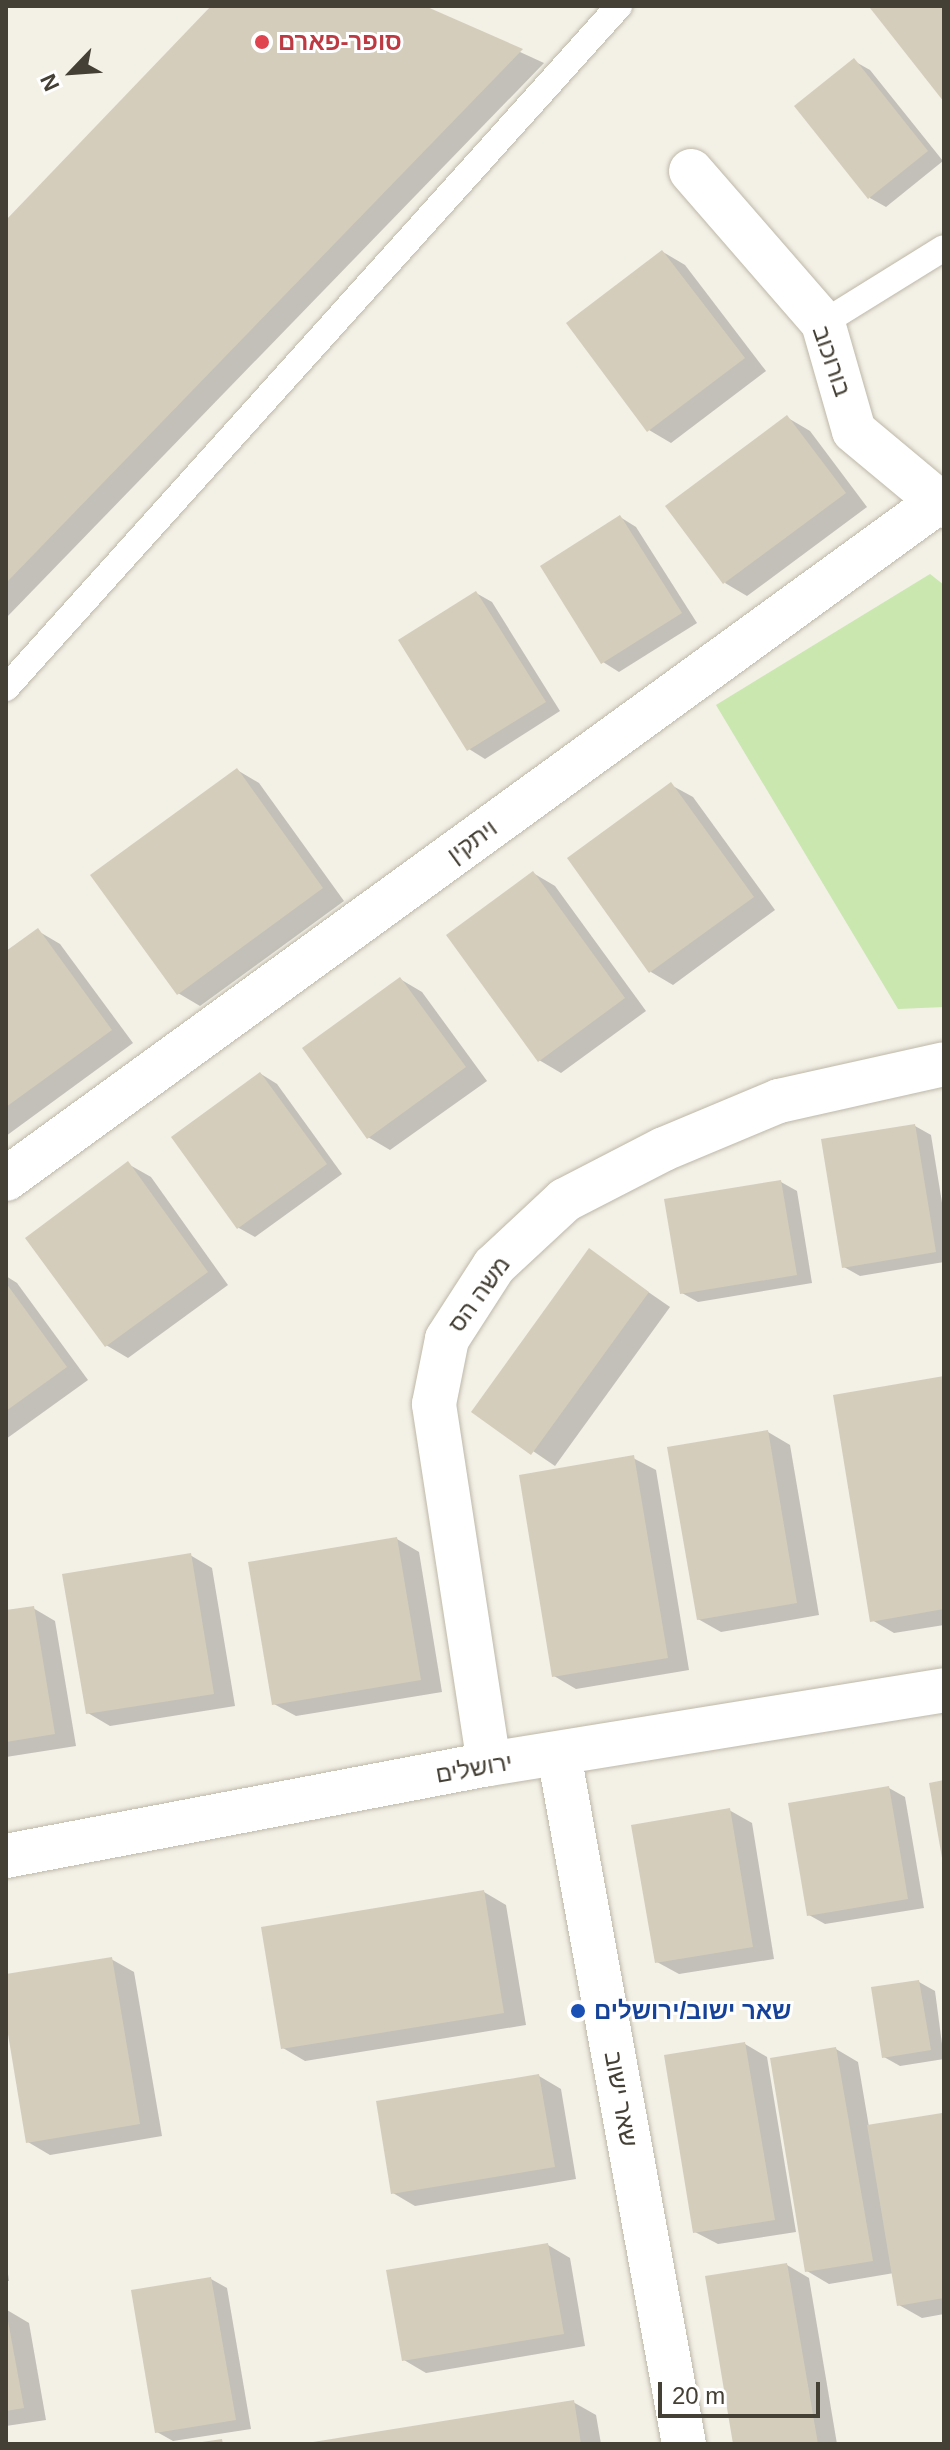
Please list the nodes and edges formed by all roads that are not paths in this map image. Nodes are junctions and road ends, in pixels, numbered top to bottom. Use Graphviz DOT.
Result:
graph roads {
  1 [pos="619,6"];
  2 [pos="691,171"];
  3 [pos="944,248"];
  4 [pos="823,323"];
  5 [pos="941,504"];
  6 [pos="6,688"];
  7 [pos="944,1064"];
  8 [pos="6,1179"];
  9 [pos="944,1690"];
  10 [pos="559,1755"];
  11 [pos="489,1764"];
  12 [pos="6,1856"];
  13 [pos="684,2444"];
  1 -- 6 [label="lane"];
  2 -- 4 [label="street, בורוכוב"];
  3 -- 4 [label="lane"];
  4 -- 5 [label="street, בורוכוב"];
  5 -- 8 [label="street, ויתקין"];
  7 -- 11 [label="street, משה הס"];
  9 -- 10 [label="street, ירושלים"];
  10 -- 11 [label="street, ירושלים"];
  10 -- 13 [label="street, שאר ישוב"];
  11 -- 12 [label="street, ירושלים"];
}
